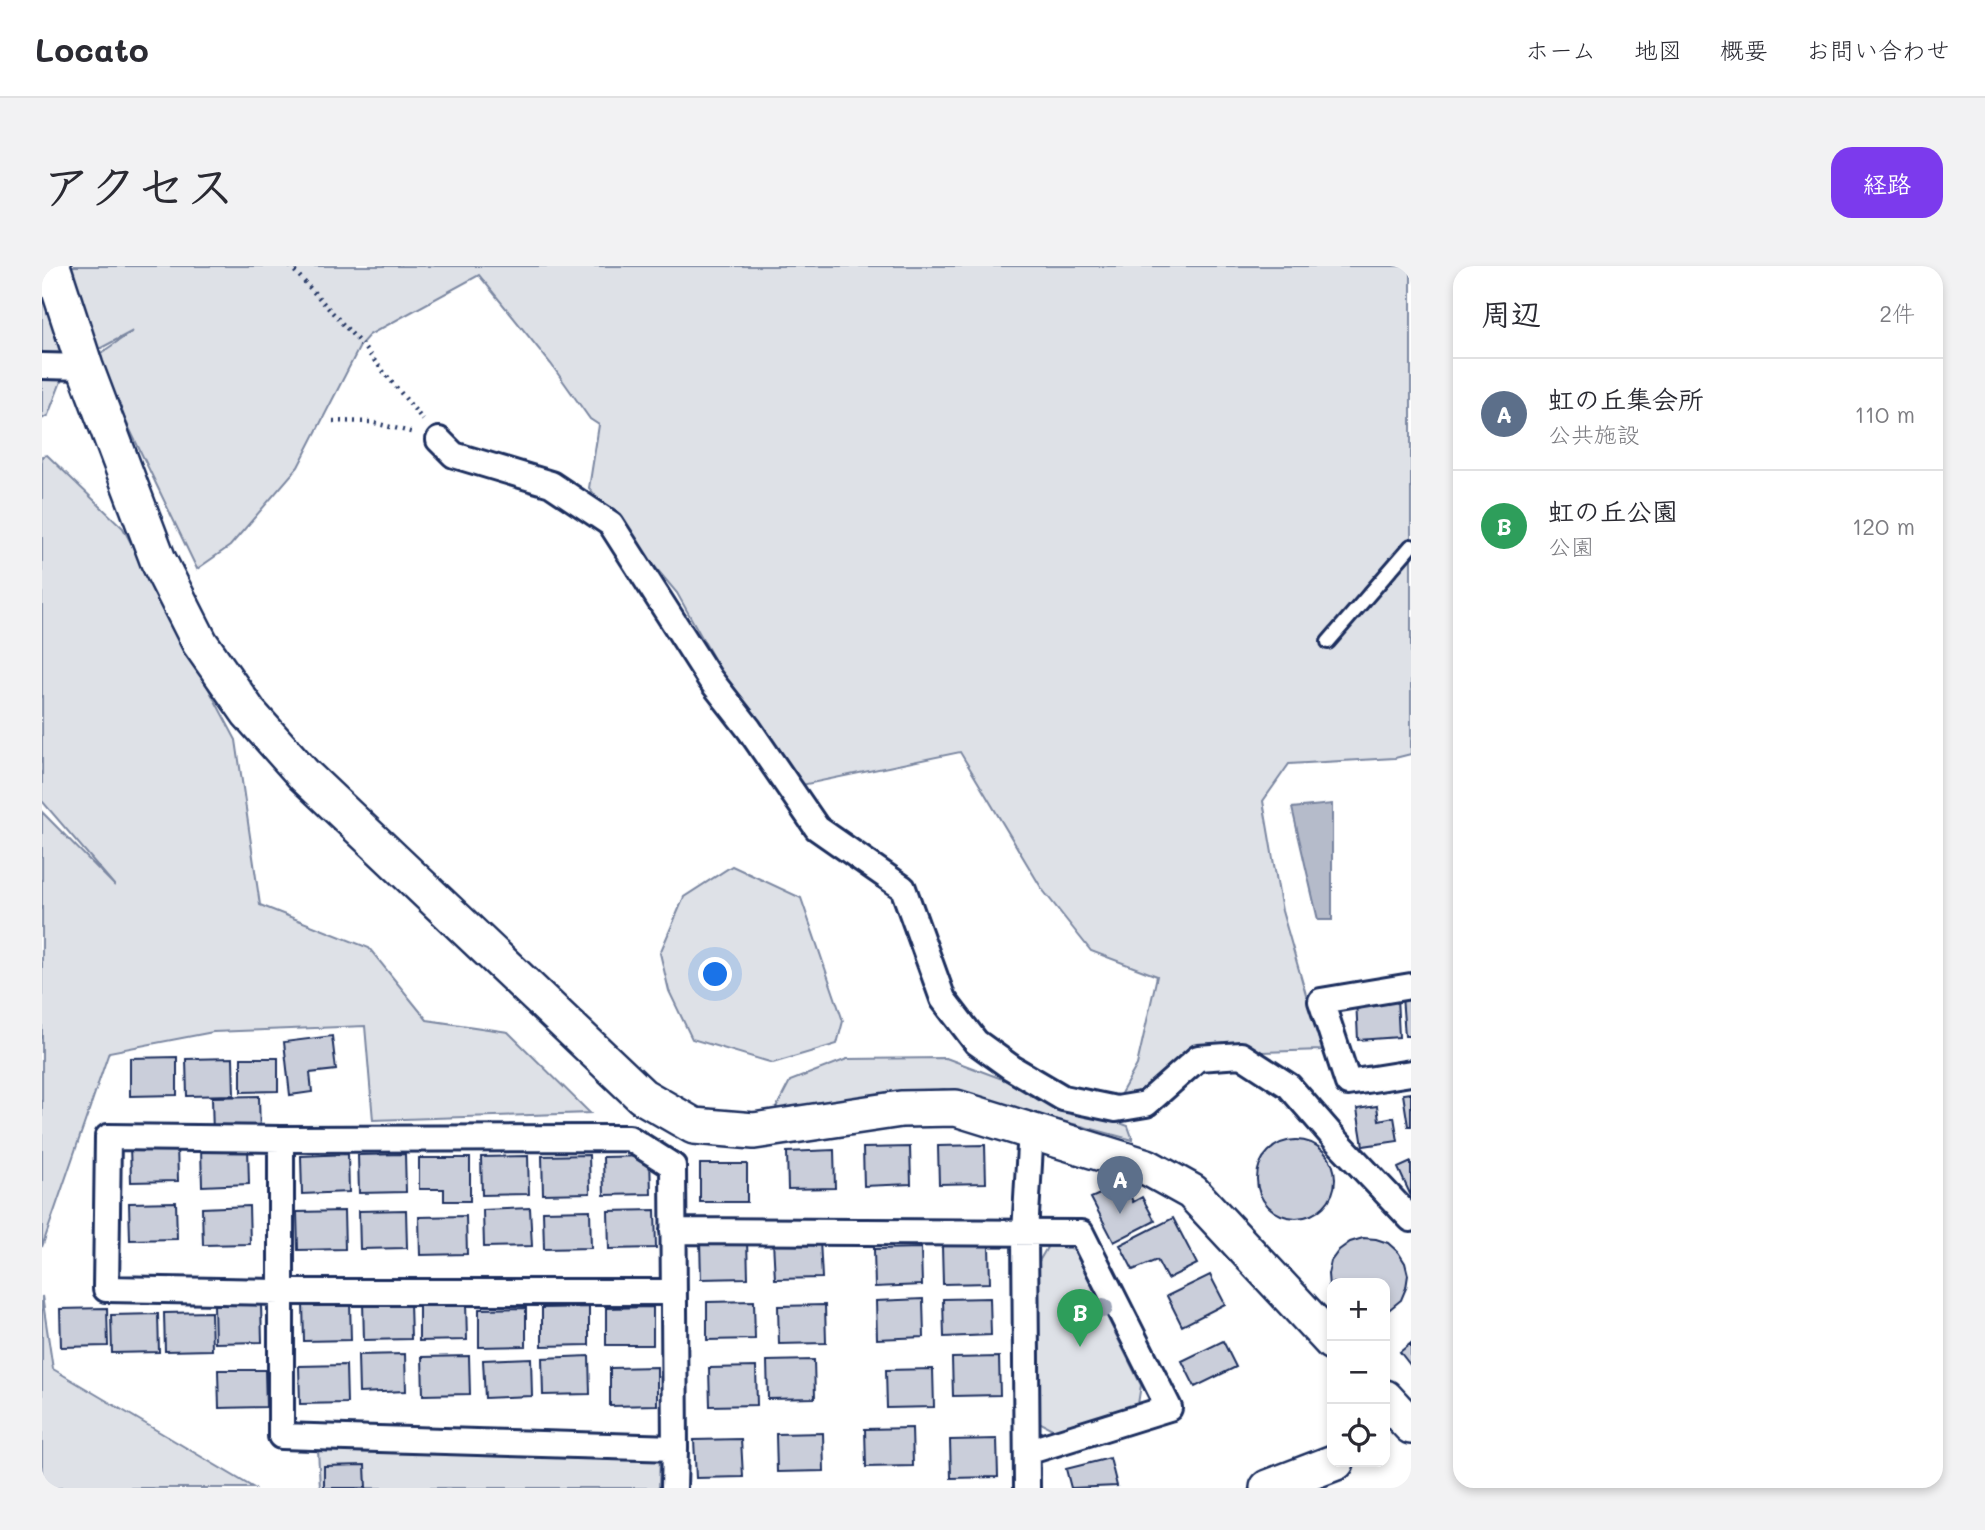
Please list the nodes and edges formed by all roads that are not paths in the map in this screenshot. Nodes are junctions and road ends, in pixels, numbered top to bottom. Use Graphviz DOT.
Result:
graph roads {
  1 [pos="52,266"];
  2 [pos="42,366"];
  3 [pos="85,367"];
  4 [pos="439,440"];
  5 [pos="1411,546"];
  6 [pos="1328,642"];
  7 [pos="1411,986"];
  8 [pos="1411,1073"];
  9 [pos="1031,1129"];
  10 [pos="281,1139"];
  11 [pos="1411,1219"];
  12 [pos="673,1231"];
  13 [pos="1025,1233"];
  14 [pos="281,1292"];
  15 [pos="673,1292"];
  16 [pos="1331,1341"];
  17 [pos="1390,1403"];
  18 [pos="1411,1426"];
  19 [pos="1411,1433"];
  20 [pos="1390,1441"];
  21 [pos="675,1448"];
  22 [pos="1027,1452"];
  23 [pos="1327,1465"];
  24 [pos="674,1488"];
  25 [pos="1027,1488"];
  26 [pos="1268,1488"];
  1 -- 3 [label="street"];
  2 -- 3 [label="street"];
  3 -- 9 [label="street"];
  4 -- 11 [label="street"];
  5 -- 6 [label="lane"];
  7 -- 8 [label="street"];
  9 -- 13 [label="street"];
  9 -- 16 [label="street"];
  10 -- 12 [label="street"];
  10 -- 14 [label="street"];
  10 -- 14 [label="street"];
  12 -- 13 [label="street"];
  12 -- 15 [label="street"];
  13 -- 22 [label="street"];
  13 -- 22 [label="street"];
  14 -- 15 [label="street"];
  14 -- 21 [label="street"];
  15 -- 21 [label="street"];
  17 -- 18 [label="street"];
  19 -- 20 [label="street"];
  21 -- 24 [label="street"];
  22 -- 25 [label="street"];
  23 -- 26 [label="street"];
}
